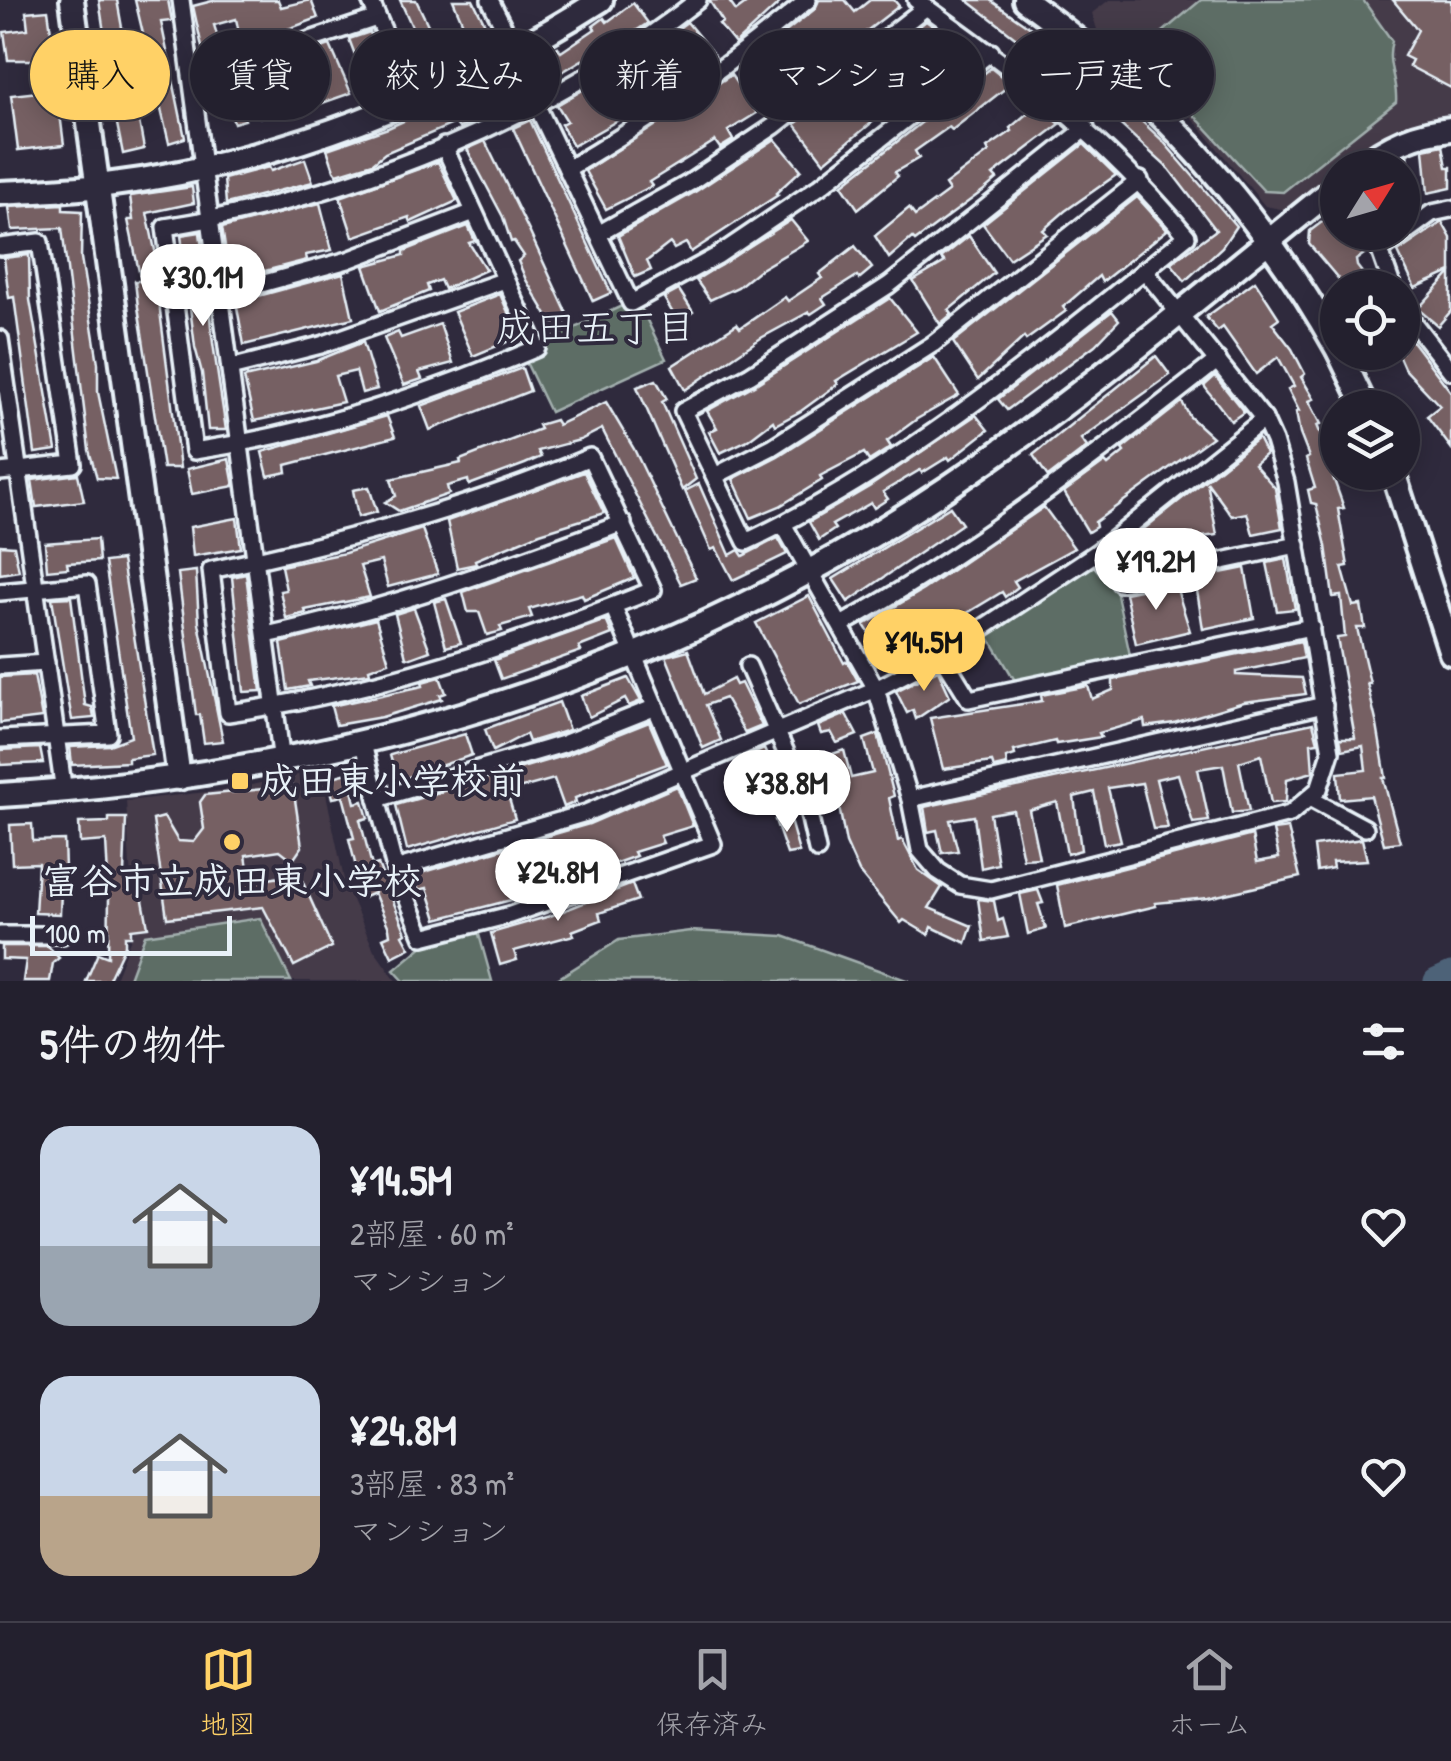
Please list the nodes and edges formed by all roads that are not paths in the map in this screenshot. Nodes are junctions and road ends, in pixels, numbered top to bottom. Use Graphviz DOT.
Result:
graph roads {
  1 [pos="72,0"];
  2 [pos="198,0"];
  3 [pos="370,0"];
  4 [pos="490,0"];
  5 [pos="600,0"];
  6 [pos="698,0"];
  7 [pos="808,0"];
  8 [pos="1025,0"];
  9 [pos="181,3"];
  10 [pos="921,4"];
  11 [pos="377,18"];
  12 [pos="382,30"];
  13 [pos="506,30"];
  14 [pos="550,30"];
  15 [pos="330,33"];
  16 [pos="991,52"];
  17 [pos="190,65"];
  18 [pos="560,89"];
  19 [pos="197,120"];
  20 [pos="358,120"];
  21 [pos="498,120"];
  22 [pos="543,120"];
  23 [pos="1086,128"];
  24 [pos="1451,129"];
  25 [pos="444,146"];
  26 [pos="1385,150"];
  27 [pos="203,166"];
  28 [pos="566,169"];
  29 [pos="1140,180"];
  30 [pos="97,187"];
  31 [pos="0,193"];
  32 [pos="1320,202"];
  33 [pos="1451,209"];
  34 [pos="474,212"];
  35 [pos="211,220"];
  36 [pos="598,234"];
  37 [pos="1269,240"];
  38 [pos="0,247"];
  39 [pos="1380,251"];
  40 [pos="1144,270"];
  41 [pos="1387,270"];
  42 [pos="505,280"];
  43 [pos="221,295"];
  44 [pos="1179,312"];
  45 [pos="1320,322"];
  46 [pos="1420,333"];
  47 [pos="0,339"];
  48 [pos="1451,341"];
  49 [pos="1437,356"];
  50 [pos="1218,360"];
  51 [pos="230,368"];
  52 [pos="1451,371"];
  53 [pos="4,396"];
  54 [pos="1264,419"];
  55 [pos="240,444"];
  56 [pos="20,471"];
  57 [pos="0,472"];
  58 [pos="714,476"];
  59 [pos="1399,490"];
  60 [pos="623,522"];
  61 [pos="784,524"];
  62 [pos="1298,545"];
  63 [pos="1096,553"];
  64 [pos="256,560"];
  65 [pos="811,572"];
  66 [pos="36,591"];
  67 [pos="0,592"];
  68 [pos="613,606"];
  69 [pos="841,625"];
  70 [pos="1312,627"];
  71 [pos="266,636"];
  72 [pos="1451,652"];
  73 [pos="942,655"];
  74 [pos="634,656"];
  75 [pos="46,663"];
  76 [pos="0,666"];
  77 [pos="748,666"];
  78 [pos="876,689"];
  79 [pos="1324,705"];
  80 [pos="275,706"];
  81 [pos="656,706"];
  82 [pos="780,732"];
  83 [pos="55,737"];
  84 [pos="0,740"];
  85 [pos="363,744"];
  86 [pos="282,762"];
  87 [pos="684,774"];
  88 [pos="180,778"];
  89 [pos="64,792"];
  90 [pos="0,795"];
  91 [pos="1311,798"];
  92 [pos="376,799"];
  93 [pos="910,799"];
  94 [pos="1366,828"];
  95 [pos="817,850"];
  96 [pos="394,869"];
  97 [pos="0,935"];
  98 [pos="62,935"];
  1 -- 30 [label="street"];
  2 -- 9 [label="street"];
  3 -- 11 [label="street"];
  4 -- 13 [label="street"];
  5 -- 14 [label="street"];
  6 -- 18 [label="street"];
  7 -- 28 [label="street"];
  8 -- 37 [label="street"];
  9 -- 17 [label="street"];
  10 -- 16 [label="street"];
  10 -- 36 [label="street"];
  11 -- 12 [label="street"];
  11 -- 15 [label="street"];
  16 -- 23 [label="street"];
  16 -- 36 [label="street"];
  19 -- 27 [label="street"];
  20 -- 27 [label="street"];
  21 -- 25 [label="street"];
  22 -- 28 [label="street"];
  23 -- 29 [label="street"];
  23 -- 58 [label="street"];
  24 -- 26 [label="street"];
  25 -- 34 [label="street"];
  25 -- 35 [label="street"];
  27 -- 30 [label="street"];
  27 -- 35 [label="street"];
  28 -- 36 [label="street"];
  29 -- 40 [label="street"];
  29 -- 58 [label="street"];
  30 -- 31 [label="street"];
  30 -- 88 [label="street"];
  32 -- 37 [label="street"];
  33 -- 39 [label="street"];
  34 -- 42 [label="street"];
  34 -- 43 [label="street"];
  35 -- 43 [label="street"];
  35 -- 55 [label="street"];
  37 -- 44 [label="street"];
  37 -- 45 [label="street"];
  38 -- 56 [label="street"];
  39 -- 41 [label="street"];
  40 -- 44 [label="street"];
  40 -- 61 [label="street"];
  42 -- 51 [label="street"];
  42 -- 55 [label="street"];
  43 -- 51 [label="street"];
  44 -- 50 [label="street"];
  44 -- 65 [label="street"];
  46 -- 49 [label="street"];
  47 -- 53 [label="street"];
  48 -- 49 [label="street"];
  49 -- 52 [label="street"];
  50 -- 54 [label="street"];
  50 -- 69 [label="street"];
  51 -- 55 [label="street"];
  53 -- 56 [label="street"];
  54 -- 62 [label="street"];
  54 -- 63 [label="street"];
  55 -- 64 [label="street"];
  56 -- 57 [label="street"];
  56 -- 66 [label="street"];
  58 -- 61 [label="street"];
  59 -- 72 [label="street"];
  60 -- 64 [label="street"];
  60 -- 68 [label="street"];
  60 -- 71 [label="street"];
  61 -- 65 [label="street"];
  62 -- 63 [label="street"];
  62 -- 70 [label="street"];
  63 -- 73 [label="street"];
  64 -- 71 [label="street"];
  64 -- 80 [label="street"];
  65 -- 69 [label="street"];
  65 -- 74 [label="street"];
  66 -- 67 [label="street"];
  66 -- 75 [label="street"];
  66 -- 83 [label="street"];
  68 -- 74 [label="street"];
  68 -- 80 [label="street"];
  69 -- 78 [label="street"];
  70 -- 73 [label="street"];
  70 -- 79 [label="street"];
  71 -- 80 [label="street"];
  73 -- 78 [label="street"];
  74 -- 81 [label="street"];
  74 -- 85 [label="street"];
  75 -- 76 [label="street"];
  75 -- 83 [label="street"];
  77 -- 82 [label="street"];
  78 -- 82 [label="street"];
  78 -- 93 [label="street"];
  79 -- 91 [label="street"];
  79 -- 93 [label="street"];
  80 -- 86 [label="street"];
  81 -- 87 [label="street"];
  81 -- 92 [label="street"];
  82 -- 87 [label="street"];
  82 -- 95 [label="street"];
  83 -- 84 [label="street"];
  83 -- 89 [label="street"];
  85 -- 86 [label="street"];
  85 -- 92 [label="street"];
  86 -- 88 [label="street"];
  87 -- 96 [label="street"];
  87 -- 96 [label="street"];
  88 -- 89 [label="street"];
  89 -- 90 [label="street"];
  91 -- 93 [label="street"];
  91 -- 94 [label="street"];
  92 -- 96 [label="street"];
  97 -- 98 [label="street"];
}
